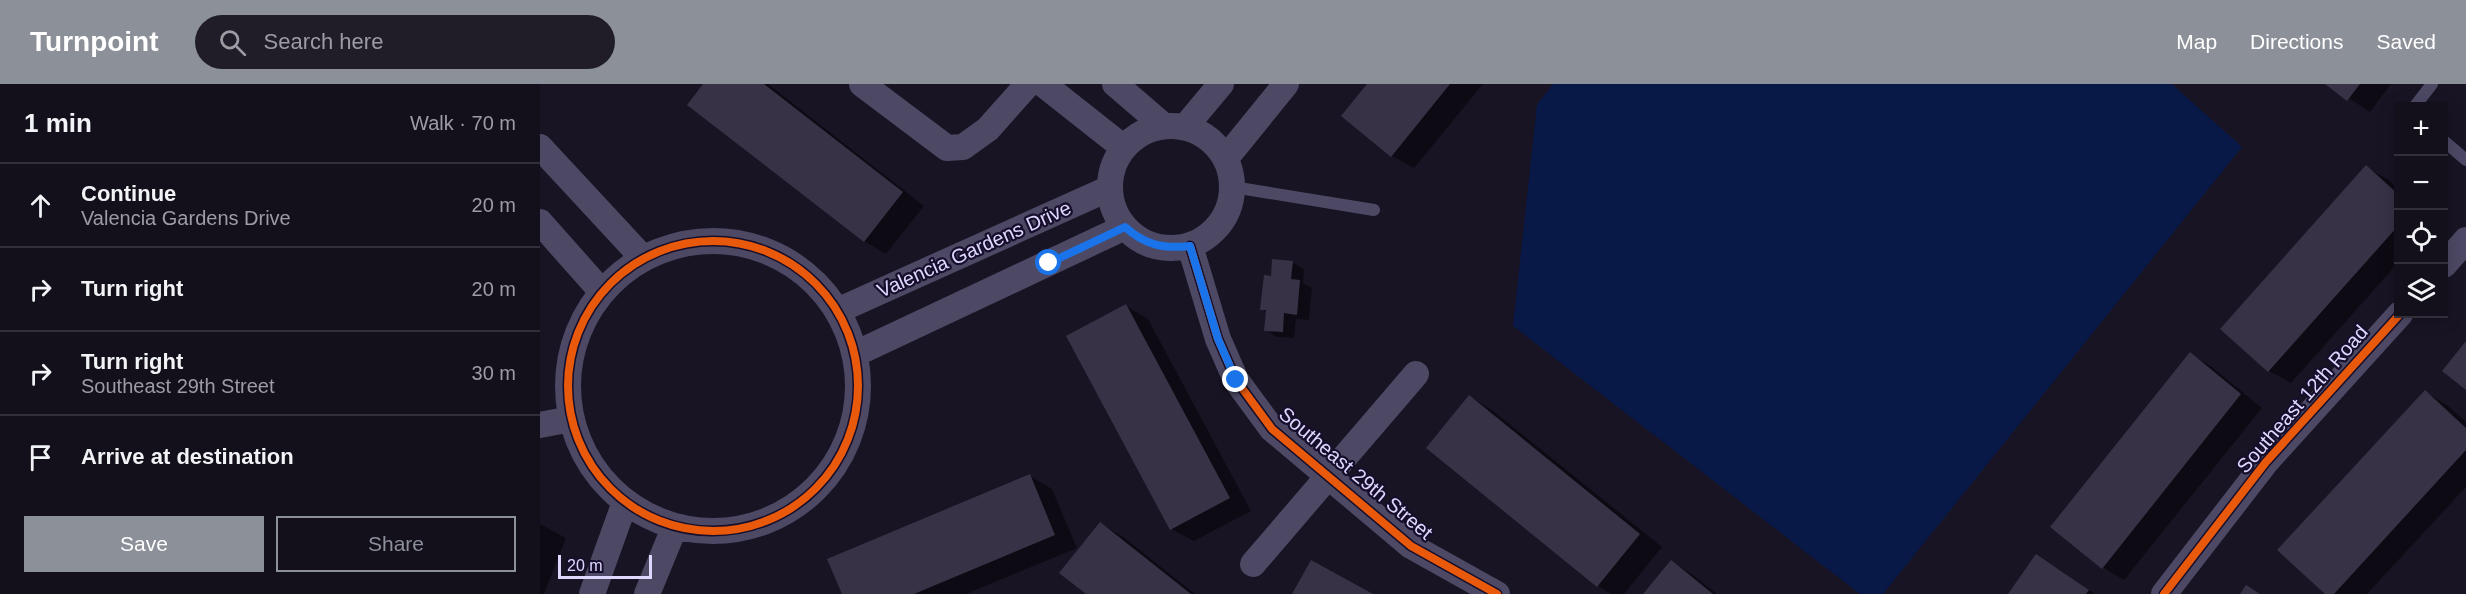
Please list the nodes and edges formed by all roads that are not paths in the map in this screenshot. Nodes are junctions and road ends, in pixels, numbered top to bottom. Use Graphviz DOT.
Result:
graph roads {
  1 [pos="862,84"];
  2 [pos="1028,84"];
  3 [pos="1043,84"];
  4 [pos="1115,84"];
  5 [pos="1221,84"];
  6 [pos="1286,84"];
  7 [pos="2432,84"];
  8 [pos="2418,102"];
  9 [pos="1174,127"];
  10 [pos="2448,144"];
  11 [pos="540,147"];
  12 [pos="1124,148"];
  13 [pos="1226,158"];
  14 [pos="2466,160"];
  15 [pos="1233,187"];
  16 [pos="1110,188"];
  17 [pos="1374,210"];
  18 [pos="540,222"];
  19 [pos="1125,227"];
  20 [pos="2466,240"];
  21 [pos="1190,246"];
  22 [pos="643,258"];
  23 [pos="2445,264"];
  24 [pos="602,292"];
  25 [pos="837,311"];
  26 [pos="2396,318"];
  27 [pos="855,354"];
  28 [pos="1416,374"];
  29 [pos="572,419"];
  30 [pos="540,425"];
  31 [pos="1329,476"];
  32 [pos="626,502"];
  33 [pos="675,526"];
  34 [pos="1253,564"];
  35 [pos="592,594"];
  36 [pos="647,594"];
  37 [pos="1497,594"];
  38 [pos="2164,594"];
  1 -- 2 [label="street"];
  3 -- 12 [label="street"];
  4 -- 9 [label="street"];
  5 -- 9 [label="street"];
  6 -- 13 [label="street"];
  7 -- 8 [label="lane"];
  9 -- 12 [label="street"];
  9 -- 13 [label="street"];
  10 -- 14 [label="lane"];
  11 -- 22 [label="street"];
  12 -- 16 [label="street"];
  13 -- 15 [label="street"];
  15 -- 17 [label="lane"];
  15 -- 21 [label="street"];
  16 -- 19 [label="street"];
  16 -- 25 [label="street, Valencia Gardens Drive"];
  18 -- 24 [label="street"];
  19 -- 21 [label="street"];
  19 -- 27 [label="street"];
  20 -- 23 [label="street"];
  21 -- 31 [label="street, Southeast 29th Street"];
  22 -- 24 [label="street"];
  22 -- 25 [label="street"];
  24 -- 29 [label="street"];
  25 -- 27 [label="street"];
  26 -- 38 [label="street, Southeast 12th Road"];
  27 -- 33 [label="street"];
  28 -- 31 [label="street"];
  29 -- 30 [label="street"];
  29 -- 32 [label="street"];
  31 -- 34 [label="street"];
  31 -- 37 [label="street, Southeast 29th Street"];
  32 -- 33 [label="street"];
  32 -- 35 [label="street"];
  33 -- 36 [label="street"];
}
